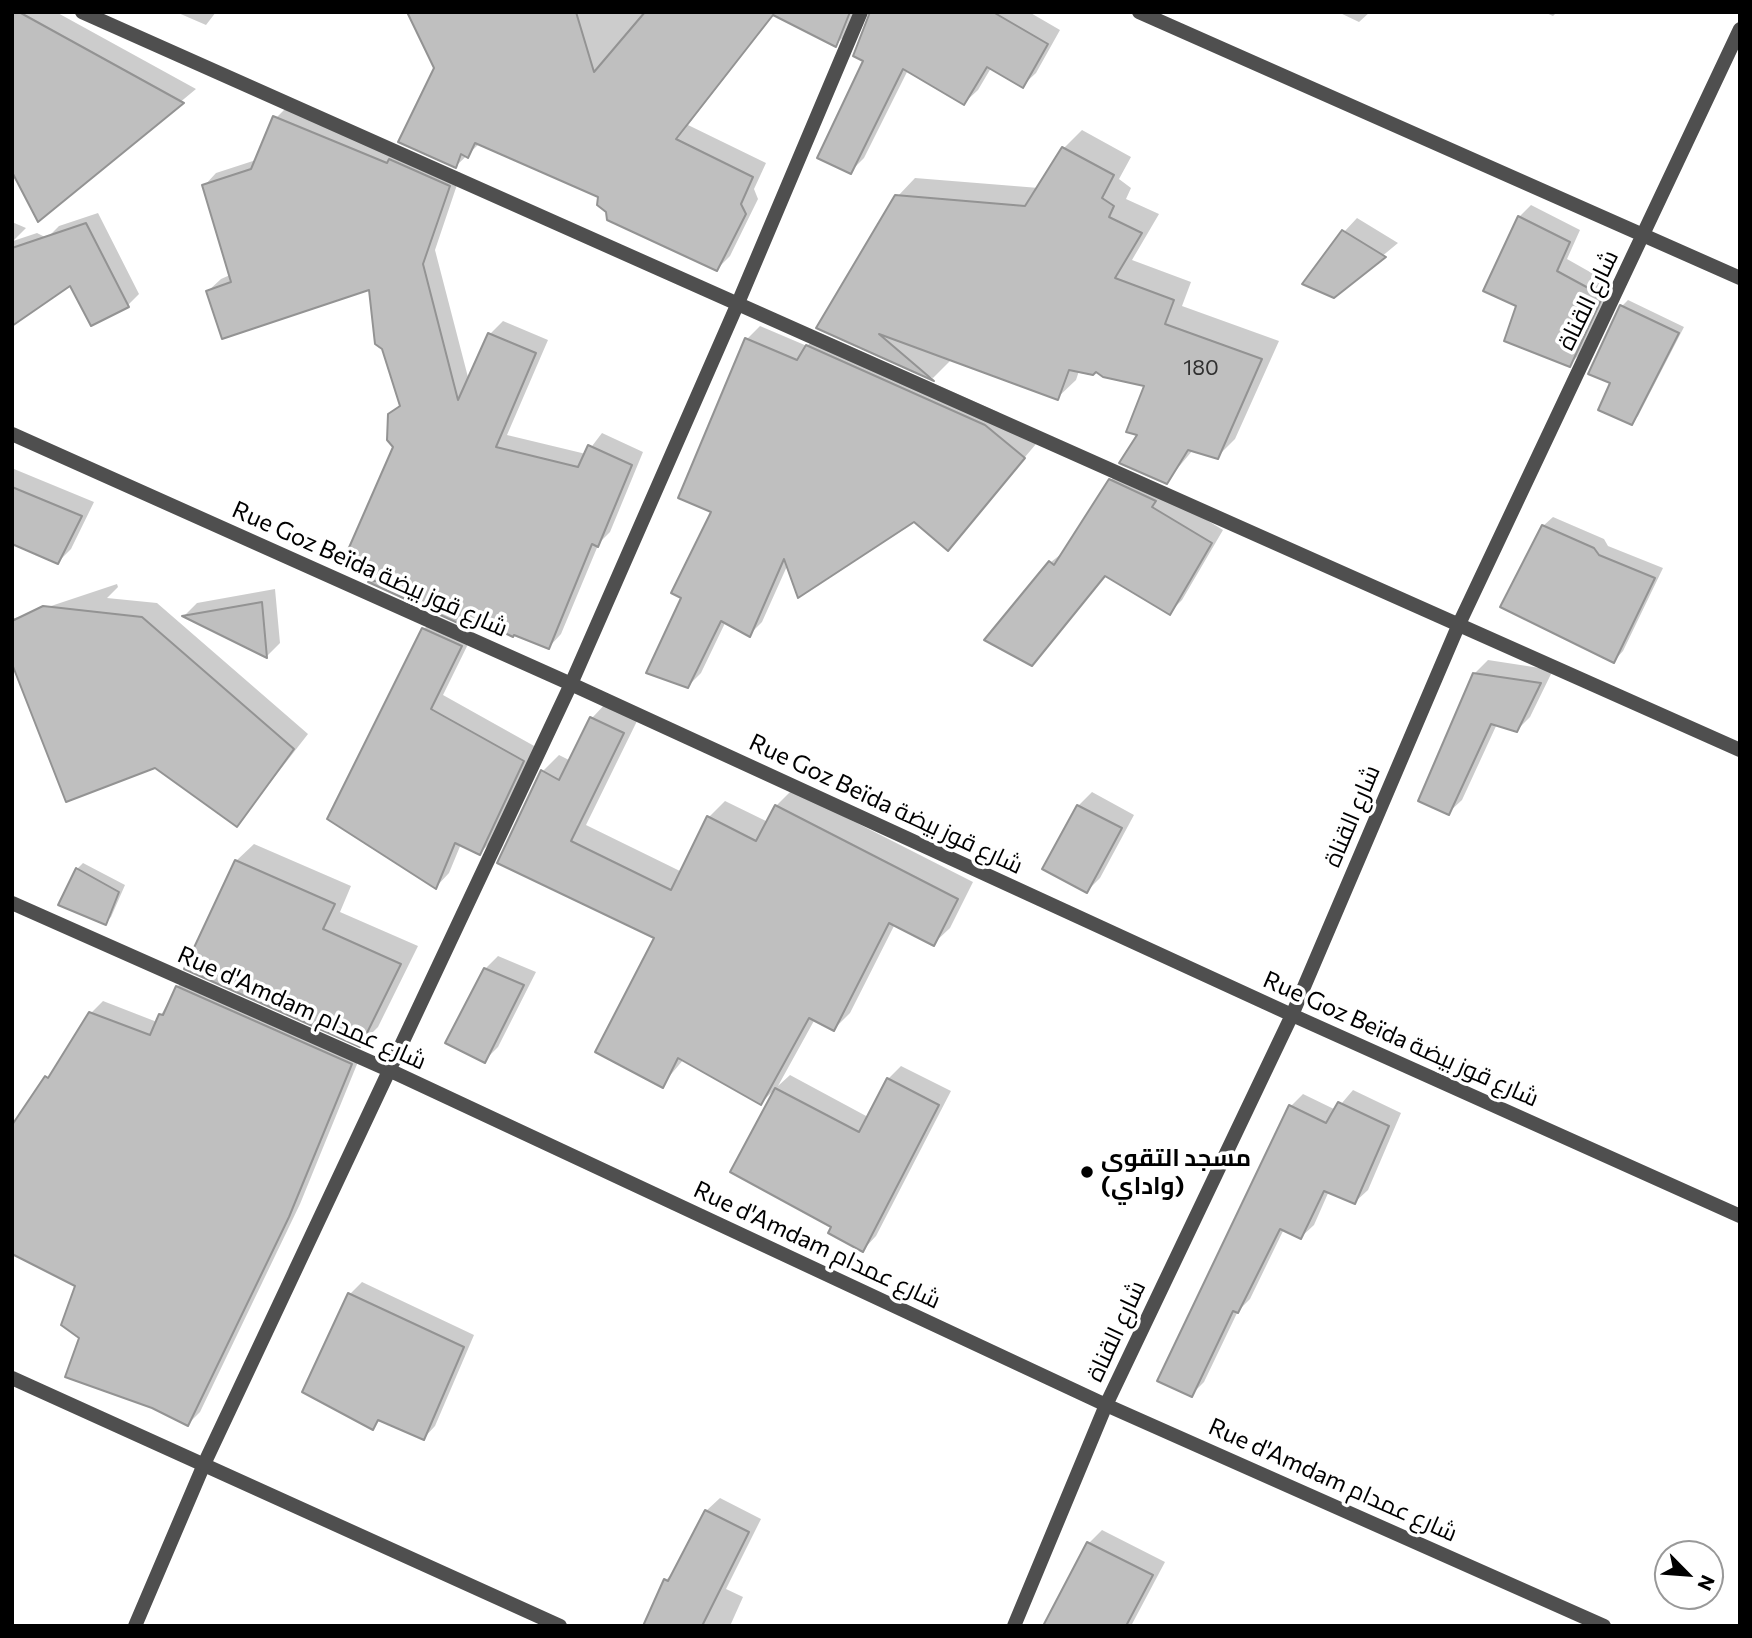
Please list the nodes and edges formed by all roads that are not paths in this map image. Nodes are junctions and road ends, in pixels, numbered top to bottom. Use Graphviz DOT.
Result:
graph roads {
  1 [pos="82,12"];
  2 [pos="861,12"];
  3 [pos="1139,12"];
  4 [pos="1740,29"];
  5 [pos="1644,236"];
  6 [pos="1740,278"];
  7 [pos="738,303"];
  8 [pos="12,434"];
  9 [pos="1459,624"];
  10 [pos="571,684"];
  11 [pos="1740,750"];
  12 [pos="12,903"];
  13 [pos="1292,1015"];
  14 [pos="391,1071"];
  15 [pos="1740,1216"];
  16 [pos="12,1378"];
  17 [pos="1106,1405"];
  18 [pos="205,1462"];
  19 [pos="135,1626"];
  20 [pos="560,1626"];
  21 [pos="1014,1626"];
  22 [pos="1604,1626"];
  1 -- 7 [label="street"];
  2 -- 7 [label="street"];
  3 -- 5 [label="street"];
  4 -- 5 [label="street, شارع القناة"];
  5 -- 6 [label="street"];
  5 -- 9 [label="street, شارع القناة"];
  7 -- 9 [label="street"];
  7 -- 10 [label="street"];
  8 -- 10 [label="street, Rue Goz Beïda شارع قوز بيضة"];
  9 -- 11 [label="street"];
  9 -- 13 [label="street, شارع القناة"];
  10 -- 13 [label="street, Rue Goz Beïda شارع قوز بيضة"];
  10 -- 14 [label="street"];
  12 -- 14 [label="street, Rue d'Amdam شارع عمدام"];
  13 -- 15 [label="street, Rue Goz Beïda شارع قوز بيضة"];
  13 -- 17 [label="street, شارع القناة"];
  14 -- 17 [label="street, Rue d'Amdam شارع عمدام"];
  14 -- 18 [label="street"];
  16 -- 18 [label="street"];
  17 -- 21 [label="street, شارع القناة"];
  17 -- 22 [label="street, Rue d'Amdam شارع عمدام"];
  18 -- 19 [label="street"];
  18 -- 20 [label="street"];
}
